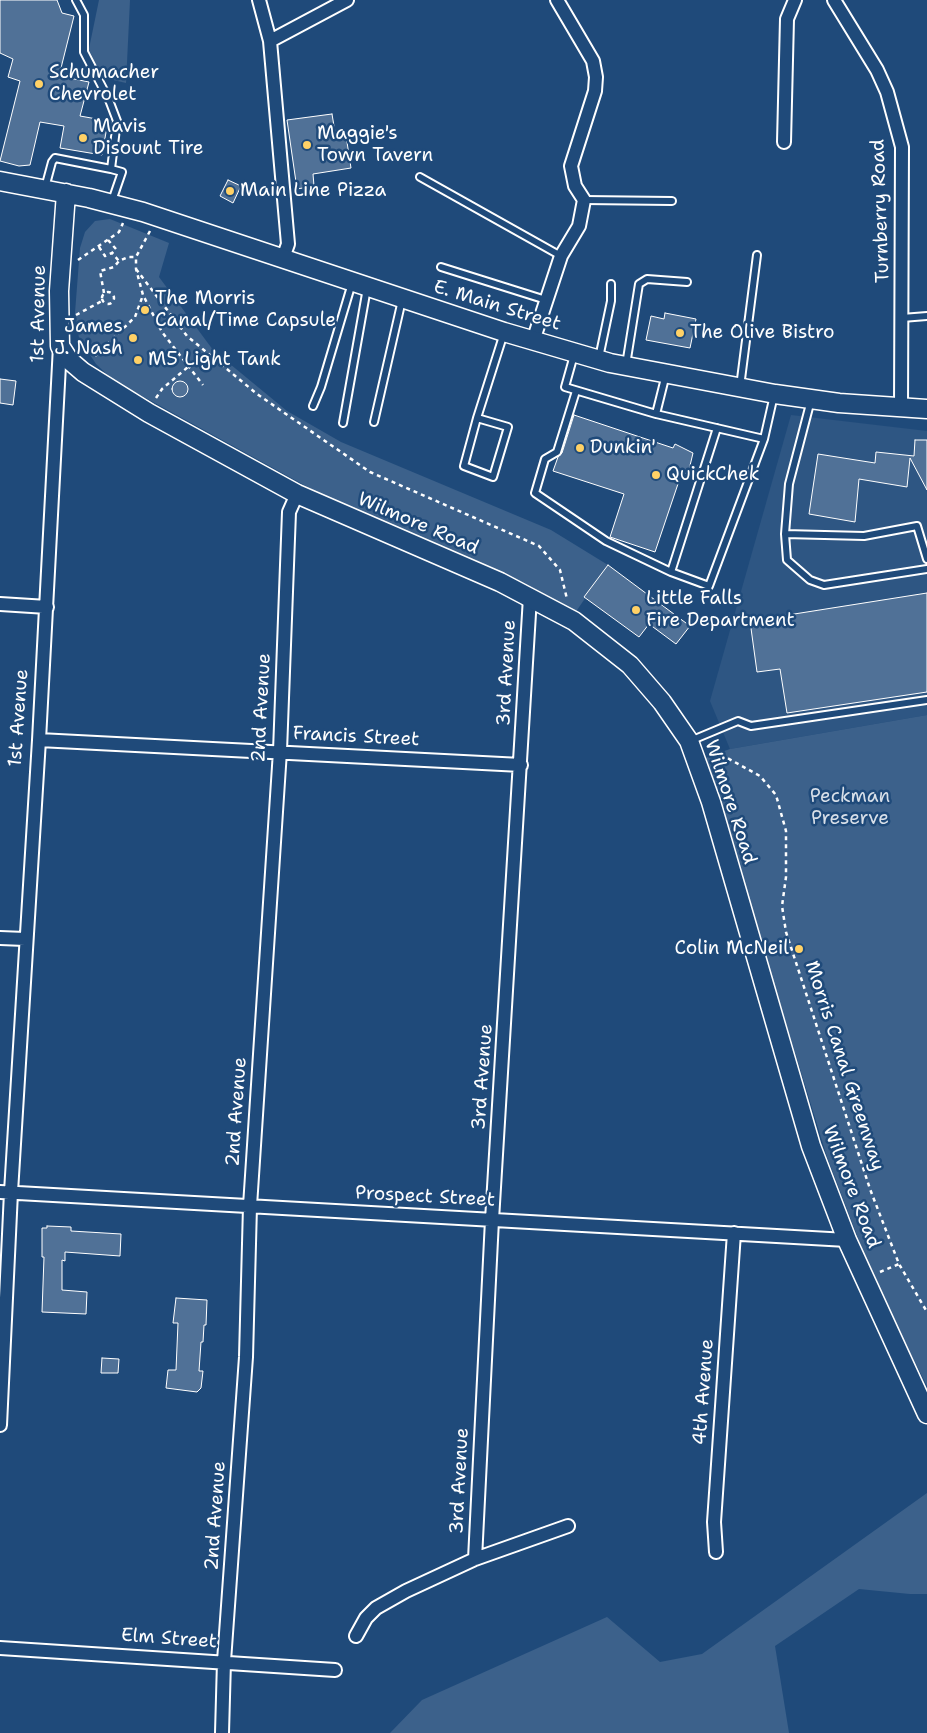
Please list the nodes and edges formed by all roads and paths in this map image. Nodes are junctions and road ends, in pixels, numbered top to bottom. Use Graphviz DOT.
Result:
graph roads {
  1 [pos="76,0"];
  2 [pos="259,0"];
  3 [pos="347,0"];
  4 [pos="557,0"];
  5 [pos="794,0"];
  6 [pos="834,0"];
  7 [pos="270,41"];
  8 [pos="784,142"];
  9 [pos="111,169"];
  10 [pos="420,177"];
  11 [pos="0,181"];
  12 [pos="44,189"];
  13 [pos="66,193"];
  14 [pos="584,200"];
  15 [pos="672,201"];
  16 [pos="112,203"];
  17 [pos="130,208"];
  18 [pos="158,216"];
  19 [pos="108,240"];
  20 [pos="99,247"];
  21 [pos="112,253"];
  22 [pos="757,255"];
  23 [pos="561,256"];
  24 [pos="136,257"];
  25 [pos="284,258"];
  26 [pos="119,261"];
  27 [pos="441,267"];
  28 [pos="136,269"];
  29 [pos="61,271"];
  30 [pos="687,282"];
  31 [pos="360,284"];
  32 [pos="611,284"];
  33 [pos="104,293"];
  34 [pos="143,295"];
  35 [pos="402,298"];
  36 [pos="546,300"];
  37 [pos="102,301"];
  38 [pos="927,316"];
  39 [pos="902,318"];
  40 [pos="59,323"];
  41 [pos="504,332"];
  42 [pos="533,341"];
  43 [pos="60,346"];
  44 [pos="575,352"];
  45 [pos="95,356"];
  46 [pos="598,360"];
  47 [pos="625,366"];
  48 [pos="188,367"];
  49 [pos="666,374"];
  50 [pos="203,385"];
  51 [pos="740,388"];
  52 [pos="576,390"];
  53 [pos="775,394"];
  54 [pos="811,399"];
  55 [pos="312,406"];
  56 [pos="901,407"];
  57 [pos="927,409"];
  58 [pos="149,413"];
  59 [pos="656,414"];
  60 [pos="477,418"];
  61 [pos="374,422"];
  62 [pos="343,423"];
  63 [pos="717,428"];
  64 [pos="764,438"];
  65 [pos="297,494"];
  66 [pos="785,534"];
  67 [pos="927,558"];
  68 [pos="927,568"];
  69 [pos="671,572"];
  70 [pos="530,597"];
  71 [pos="0,604"];
  72 [pos="47,607"];
  73 [pos="574,621"];
  74 [pos="927,700"];
  75 [pos="695,739"];
  76 [pos="40,740"];
  77 [pos="280,751"];
  78 [pos="521,765"];
  79 [pos="0,938"];
  80 [pos="25,939"];
  81 [pos="5,1192"];
  82 [pos="250,1206"];
  83 [pos="492,1220"];
  84 [pos="734,1234"];
  85 [pos="847,1240"];
  86 [pos="899,1264"];
  87 [pos="864,1278"];
  88 [pos="927,1312"];
  89 [pos="927,1414"];
  90 [pos="0,1425"];
  91 [pos="568,1526"];
  92 [pos="716,1552"];
  93 [pos="475,1559"];
  94 [pos="356,1636"];
  95 [pos="0,1648"];
  96 [pos="224,1662"];
  97 [pos="335,1670"];
  98 [pos="222,1733"];
  1 -- 9 [label="lane"];
  2 -- 7 [label="street"];
  3 -- 7 [label="street"];
  4 -- 14 [label="street"];
  5 -- 8 [label="street"];
  6 -- 39 [label="street, Turnberry Road"];
  7 -- 25 [label="street"];
  9 -- 12 [label="lane"];
  9 -- 16 [label="lane"];
  10 -- 23 [label="lane"];
  11 -- 12 [label="street, E. Main Street"];
  12 -- 13 [label="street, E. Main Street"];
  13 -- 16 [label="street, E. Main Street"];
  13 -- 29 [label="street, 1st Avenue"];
  14 -- 15 [label="lane"];
  14 -- 23 [label="street"];
  16 -- 17 [label="street, E. Main Street"];
  17 -- 18 [label="street, E. Main Street"];
  17 -- 19 [label="path"];
  18 -- 24 [label="path"];
  18 -- 25 [label="street, E. Main Street"];
  19 -- 20 [label="path"];
  19 -- 21 [label="path"];
  20 -- 21 [label="path"];
  20 -- 29 [label="path"];
  21 -- 26 [label="path"];
  22 -- 51 [label="lane"];
  23 -- 36 [label="street"];
  24 -- 26 [label="path"];
  24 -- 28 [label="path"];
  25 -- 31 [label="street, E. Main Street"];
  26 -- 33 [label="path"];
  27 -- 36 [label="lane"];
  28 -- 34 [label="path"];
  28 -- 73 [label="path"];
  29 -- 40 [label="street, 1st Avenue"];
  30 -- 47 [label="lane"];
  31 -- 35 [label="street, E. Main Street"];
  31 -- 55 [label="lane"];
  31 -- 62 [label="lane"];
  32 -- 46 [label="lane"];
  33 -- 37 [label="path"];
  33 -- 37 [label="path"];
  34 -- 45 [label="path"];
  34 -- 48 [label="path"];
  35 -- 41 [label="street, E. Main Street"];
  35 -- 61 [label="lane"];
  36 -- 42 [label="street"];
  37 -- 40 [label="path"];
  38 -- 39 [label="lane"];
  39 -- 56 [label="street, Turnberry Road"];
  40 -- 43 [label="street, 1st Avenue"];
  41 -- 42 [label="street, E. Main Street"];
  41 -- 60 [label="lane"];
  42 -- 44 [label="street, E. Main Street"];
  43 -- 58 [label="street, Wilmore Road"];
  43 -- 72 [label="street, 1st Avenue"];
  44 -- 46 [label="street, E. Main Street"];
  44 -- 52 [label="lane"];
  46 -- 47 [label="street, E. Main Street"];
  47 -- 49 [label="street, E. Main Street"];
  48 -- 50 [label="path"];
  48 -- 58 [label="path"];
  49 -- 51 [label="street, E. Main Street"];
  49 -- 59 [label="lane"];
  51 -- 53 [label="street, E. Main Street"];
  52 -- 59 [label="lane"];
  52 -- 69 [label="lane"];
  53 -- 54 [label="street, E. Main Street"];
  53 -- 64 [label="lane"];
  54 -- 56 [label="street, E. Main Street"];
  54 -- 66 [label="lane"];
  56 -- 57 [label="street, E. Main Street"];
  58 -- 65 [label="street, Wilmore Road"];
  59 -- 63 [label="lane"];
  60 -- 60 [label="lane"];
  63 -- 64 [label="lane"];
  63 -- 69 [label="lane"];
  64 -- 69 [label="lane"];
  65 -- 70 [label="street, Wilmore Road"];
  65 -- 77 [label="street, 2nd Avenue"];
  66 -- 67 [label="lane"];
  66 -- 68 [label="lane"];
  70 -- 73 [label="street, Wilmore Road"];
  70 -- 78 [label="street, 3rd Avenue"];
  71 -- 72 [label="street"];
  72 -- 76 [label="street, 1st Avenue"];
  73 -- 75 [label="street, Wilmore Road"];
  74 -- 75 [label="lane"];
  75 -- 85 [label="street, Wilmore Road"];
  75 -- 86 [label="path, Morris Canal Greenway"];
  76 -- 77 [label="street, Francis Street"];
  76 -- 80 [label="street, 1st Avenue"];
  77 -- 78 [label="street, Francis Street"];
  77 -- 82 [label="street, 2nd Avenue"];
  78 -- 83 [label="street, 3rd Avenue"];
  79 -- 80 [label="street"];
  80 -- 81 [label="street, 1st Avenue"];
  81 -- 82 [label="street, Prospect Street"];
  81 -- 90 [label="street, 1st Avenue"];
  82 -- 83 [label="street, Prospect Street"];
  82 -- 96 [label="street, 2nd Avenue"];
  83 -- 84 [label="street, Prospect Street"];
  83 -- 93 [label="street, 3rd Avenue"];
  84 -- 85 [label="street, Prospect Street"];
  84 -- 92 [label="street, 4th Avenue"];
  85 -- 87 [label="street, Wilmore Road"];
  86 -- 87 [label="path"];
  86 -- 88 [label="path, Morris Canal Greenway"];
  87 -- 89 [label="street, Wilmore Road"];
  91 -- 93 [label="street"];
  93 -- 94 [label="street"];
  95 -- 96 [label="street, Elm Street"];
  96 -- 97 [label="street, Elm Street"];
  96 -- 98 [label="street, 2nd Avenue"];
}
